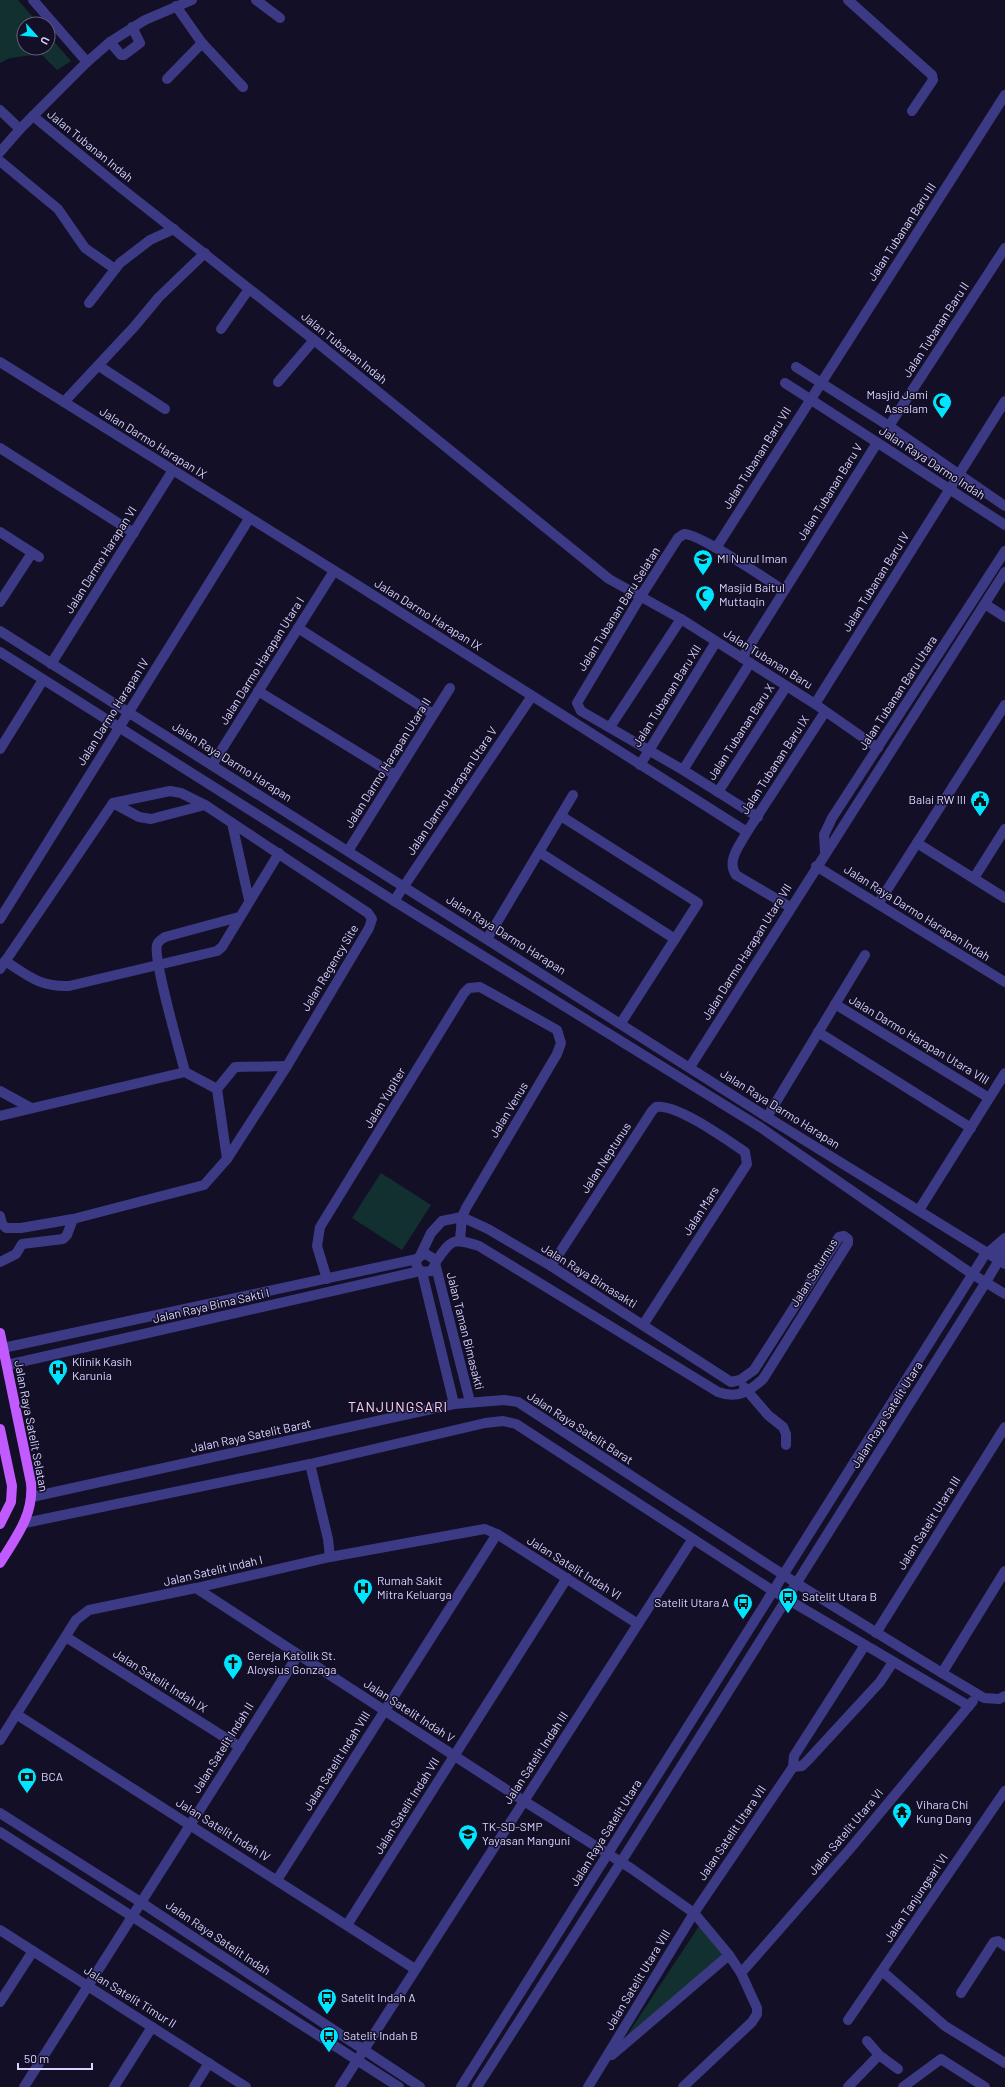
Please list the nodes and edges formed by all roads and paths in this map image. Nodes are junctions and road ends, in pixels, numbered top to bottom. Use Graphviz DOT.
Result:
graph roads {
  1 [pos="33,0"];
  2 [pos="192,0"];
  3 [pos="256,0"];
  4 [pos="848,0"];
  5 [pos="176,6"];
  6 [pos="280,18"];
  7 [pos="132,27"];
  8 [pos="110,42"];
  9 [pos="202,43"];
  10 [pos="87,62"];
  11 [pos="167,80"];
  12 [pos="243,87"];
  13 [pos="1005,95"];
  14 [pos="0,110"];
  15 [pos="912,111"];
  16 [pos="33,116"];
  17 [pos="20,128"];
  18 [pos="0,152"];
  19 [pos="0,161"];
  20 [pos="174,229"];
  21 [pos="1005,248"];
  22 [pos="205,253"];
  23 [pos="115,269"];
  24 [pos="249,289"];
  25 [pos="89,303"];
  26 [pos="221,329"];
  27 [pos="314,340"];
  28 [pos="0,362"];
  29 [pos="99,366"];
  30 [pos="796,367"];
  31 [pos="278,382"];
  32 [pos="786,383"];
  33 [pos="820,384"];
  34 [pos="810,398"];
  35 [pos="64,402"];
  36 [pos="1005,402"];
  37 [pos="165,409"];
  38 [pos="889,426"];
  39 [pos="877,443"];
  40 [pos="0,448"];
  41 [pos="173,470"];
  42 [pos="959,474"];
  43 [pos="950,489"];
  44 [pos="1005,506"];
  45 [pos="249,519"];
  46 [pos="1005,525"];
  47 [pos="0,532"];
  48 [pos="134,533"];
  49 [pos="716,548"];
  50 [pos="1005,551"];
  51 [pos="334,571"];
  52 [pos="1005,572"];
  53 [pos="783,590"];
  54 [pos="640,596"];
  55 [pos="0,602"];
  56 [pos="984,604"];
  57 [pos="1005,617"];
  58 [pos="681,620"];
  59 [pos="298,628"];
  60 [pos="0,631"];
  61 [pos="716,642"];
  62 [pos="0,652"];
  63 [pos="746,661"];
  64 [pos="51,664"];
  65 [pos="43,680"];
  66 [pos="921,682"];
  67 [pos="786,687"];
  68 [pos="931,687"];
  69 [pos="450,688"];
  70 [pos="258,691"];
  71 [pos="532,696"];
  72 [pos="815,704"];
  73 [pos="1005,705"];
  74 [pos="128,712"];
  75 [pos="825,712"];
  76 [pos="434,714"];
  77 [pos="119,727"];
  78 [pos="610,727"];
  79 [pos="878,748"];
  80 [pos="0,749"];
  81 [pos="648,750"];
  82 [pos="212,765"];
  83 [pos="640,765"];
  84 [pos="683,770"];
  85 [pos="395,775"];
  86 [pos="718,792"];
  87 [pos="573,795"];
  88 [pos="113,803"];
  89 [pos="205,805"];
  90 [pos="560,816"];
  91 [pos="758,817"];
  92 [pos="232,823"];
  93 [pos="1005,829"];
  94 [pos="747,832"];
  95 [pos="917,843"];
  96 [pos="348,851"];
  97 [pos="826,851"];
  98 [pos="539,852"];
  99 [pos="278,854"];
  100 [pos="816,866"];
  101 [pos="974,878"];
  102 [pos="404,886"];
  103 [pos="1005,898"];
  104 [pos="249,900"];
  105 [pos="394,901"];
  106 [pos="878,904"];
  107 [pos="790,907"];
  108 [pos="239,917"];
  109 [pos="0,918"];
  110 [pos="487,939"];
  111 [pos="675,939"];
  112 [pos="865,955"];
  113 [pos="2,965"];
  114 [pos="159,965"];
  115 [pos="1005,982"];
  116 [pos="835,1004"];
  117 [pos="522,1010"];
  118 [pos="621,1023"];
  119 [pos="818,1032"];
  120 [pos="286,1066"];
  121 [pos="690,1067"];
  122 [pos="185,1072"];
  123 [pos="1005,1073"];
  124 [pos="217,1089"];
  125 [pos="0,1091"];
  126 [pos="989,1098"];
  127 [pos="31,1108"];
  128 [pos="0,1116"];
  129 [pos="767,1117"];
  130 [pos="703,1125"];
  131 [pos="971,1128"];
  132 [pos="227,1159"];
  133 [pos="919,1210"];
  134 [pos="0,1216"];
  135 [pos="462,1217"];
  136 [pos="73,1218"];
  137 [pos="21,1228"];
  138 [pos="1005,1238"];
  139 [pos="460,1240"];
  140 [pos="22,1244"];
  141 [pos="986,1254"];
  142 [pos="418,1257"];
  143 [pos="0,1262"];
  144 [pos="1000,1262"];
  145 [pos="435,1264"];
  146 [pos="551,1266"];
  147 [pos="421,1271"];
  148 [pos="974,1272"];
  149 [pos="327,1279"];
  150 [pos="987,1280"];
  151 [pos="1005,1294"];
  152 [pos="643,1325"];
  153 [pos="0,1333"];
  154 [pos="42,1340"];
  155 [pos="3,1348"];
  156 [pos="45,1357"];
  157 [pos="7,1365"];
  158 [pos="740,1380"];
  159 [pos="748,1392"];
  160 [pos="470,1402"];
  161 [pos="454,1404"];
  162 [pos="1005,1427"];
  163 [pos="0,1429"];
  164 [pos="786,1446"];
  165 [pos="310,1464"];
  166 [pos="32,1498"];
  167 [pos="25,1523"];
  168 [pos="0,1524"];
  169 [pos="496,1534"];
  170 [pos="692,1540"];
  171 [pos="330,1557"];
  172 [pos="0,1563"];
  173 [pos="1005,1571"];
  174 [pos="784,1575"];
  175 [pos="567,1578"];
  176 [pos="796,1583"];
  177 [pos="196,1588"];
  178 [pos="773,1592"];
  179 [pos="786,1599"];
  180 [pos="638,1624"];
  181 [pos="876,1632"];
  182 [pos="66,1637"];
  183 [pos="865,1645"];
  184 [pos="298,1655"];
  185 [pos="893,1662"];
  186 [pos="942,1673"];
  187 [pos="981,1696"];
  188 [pos="1005,1696"];
  189 [pos="969,1706"];
  190 [pos="384,1711"];
  191 [pos="16,1714"];
  192 [pos="0,1740"];
  193 [pos="240,1747"];
  194 [pos="454,1756"];
  195 [pos="793,1767"];
  196 [pos="1005,1791"];
  197 [pos="524,1801"];
  198 [pos="0,1813"];
  199 [pos="190,1825"];
  200 [pos="0,1832"];
  201 [pos="48,1844"];
  202 [pos="608,1854"];
  203 [pos="40,1857"];
  204 [pos="621,1862"];
  205 [pos="277,1880"];
  206 [pos="142,1903"];
  207 [pos="694,1913"];
  208 [pos="133,1917"];
  209 [pos="347,1926"];
  210 [pos="0,1930"];
  211 [pos="1005,1946"];
  212 [pos="33,1951"];
  213 [pos="729,1955"];
  214 [pos="415,1969"];
  215 [pos="882,1971"];
  216 [pos="741,1973"];
  217 [pos="89,1986"];
  218 [pos="961,1993"];
  219 [pos="0,2002"];
  220 [pos="848,2020"];
  221 [pos="152,2027"];
  222 [pos="867,2041"];
  223 [pos="363,2051"];
  224 [pos="879,2055"];
  225 [pos="606,2060"];
  226 [pos="357,2061"];
  227 [pos="209,2063"];
  228 [pos="1005,2063"];
  229 [pos="898,2069"];
  230 [pos="855,2085"];
  231 [pos="24,2087"];
  232 [pos="114,2087"];
  233 [pos="194,2087"];
  234 [pos="246,2087"];
  235 [pos="340,2087"];
  236 [pos="399,2087"];
  237 [pos="420,2087"];
  238 [pos="461,2087"];
  239 [pos="476,2087"];
  240 [pos="588,2087"];
  241 [pos="683,2087"];
  242 [pos="903,2087"];
  243 [pos="985,2087"];
  1 -- 10 [label="street"];
  2 -- 5 [label="street, Jalan Tubanan Indah"];
  3 -- 6 [label="street"];
  4 -- 15 [label="street"];
  5 -- 7 [label="street, Jalan Tubanan Indah"];
  5 -- 9 [label="street"];
  7 -- 8 [label="street, Jalan Tubanan Indah"];
  7 -- 8 [label="street"];
  8 -- 10 [label="street, Jalan Tubanan Indah"];
  9 -- 11 [label="street"];
  9 -- 12 [label="street"];
  10 -- 16 [label="street, Jalan Tubanan Indah"];
  13 -- 33 [label="street, Jalan Tubanan Baru III"];
  14 -- 17 [label="street"];
  16 -- 17 [label="street, Jalan Tubanan Indah"];
  16 -- 20 [label="street, Jalan Tubanan Indah"];
  17 -- 18 [label="street, Jalan Tubanan Indah"];
  19 -- 23 [label="street"];
  20 -- 22 [label="street, Jalan Tubanan Indah"];
  20 -- 23 [label="street"];
  21 -- 38 [label="street, Jalan Tubanan Baru II"];
  22 -- 24 [label="street, Jalan Tubanan Indah"];
  22 -- 29 [label="street"];
  23 -- 25 [label="street"];
  24 -- 26 [label="street"];
  24 -- 27 [label="street, Jalan Tubanan Indah"];
  27 -- 31 [label="street"];
  27 -- 54 [label="street, Jalan Tubanan Indah"];
  28 -- 35 [label="street, Jalan Darmo Harapan IX"];
  29 -- 35 [label="street"];
  29 -- 37 [label="street"];
  30 -- 33 [label="street"];
  32 -- 34 [label="street, Jalan Raya Darmo Indah"];
  33 -- 34 [label="street, Jalan Tubanan Baru VII"];
  33 -- 38 [label="street"];
  34 -- 39 [label="street, Jalan Raya Darmo Indah"];
  34 -- 49 [label="street, Jalan Tubanan Baru VII"];
  35 -- 41 [label="street, Jalan Darmo Harapan IX"];
  36 -- 42 [label="street, Jalan Tubanan Baru IV"];
  38 -- 42 [label="street"];
  39 -- 43 [label="street, Jalan Raya Darmo Indah"];
  39 -- 53 [label="street, Jalan Tubanan Baru V"];
  40 -- 48 [label="street"];
  41 -- 45 [label="street, Jalan Darmo Harapan IX"];
  41 -- 48 [label="street, Jalan Darmo Harapan VI"];
  42 -- 43 [label="street, Jalan Tubanan Baru IV"];
  42 -- 44 [label="street"];
  43 -- 46 [label="street, Jalan Raya Darmo Indah"];
  43 -- 72 [label="street, Jalan Tubanan Baru IV"];
  45 -- 51 [label="street, Jalan Darmo Harapan IX"];
  45 -- 74 [label="street, Jalan Darmo Harapan IV"];
  47 -- 55 [label="street"];
  48 -- 64 [label="street, Jalan Darmo Harapan VI"];
  49 -- 53 [label="street"];
  49 -- 54 [label="street, Jalan Tubanan Baru Selatan"];
  50 -- 66 [label="street, Jalan Tubanan Baru Utara"];
  51 -- 59 [label="street, Jalan Darmo Harapan Utara I"];
  51 -- 71 [label="street, Jalan Darmo Harapan IX"];
  52 -- 56 [label="street, Jalan Darmo Harapan Utara VII"];
  53 -- 63 [label="street, Jalan Tubanan Baru V"];
  54 -- 58 [label="street, Jalan Tubanan Baru"];
  54 -- 78 [label="street, Jalan Tubanan Baru Selatan"];
  56 -- 57 [label="street"];
  56 -- 68 [label="street, Jalan Darmo Harapan Utara VII"];
  58 -- 61 [label="street, Jalan Tubanan Baru"];
  58 -- 78 [label="street"];
  59 -- 70 [label="street, Jalan Darmo Harapan Utara I"];
  59 -- 76 [label="street"];
  60 -- 64 [label="street, Jalan Raya Darmo Harapan"];
  61 -- 63 [label="street, Jalan Tubanan Baru"];
  61 -- 81 [label="street, Jalan Tubanan Baru XII"];
  62 -- 65 [label="street"];
  63 -- 67 [label="street, Jalan Tubanan Baru"];
  63 -- 84 [label="street, Jalan Tubanan Baru V"];
  64 -- 74 [label="street, Jalan Raya Darmo Harapan"];
  65 -- 77 [label="street"];
  65 -- 80 [label="street"];
  66 -- 68 [label="street"];
  66 -- 79 [label="street, Jalan Tubanan Baru Utara"];
  67 -- 72 [label="street, Jalan Tubanan Baru"];
  67 -- 86 [label="street, Jalan Tubanan Baru X"];
  68 -- 97 [label="street, Jalan Darmo Harapan Utara VII"];
  69 -- 76 [label="street, Jalan Darmo Harapan Utara II"];
  70 -- 82 [label="street, Jalan Darmo Harapan Utara I"];
  70 -- 85 [label="street"];
  71 -- 83 [label="street, Jalan Darmo Harapan IX"];
  71 -- 102 [label="street, Jalan Darmo Harapan Utara V"];
  72 -- 75 [label="street, Jalan Tubanan Baru"];
  73 -- 95 [label="street"];
  74 -- 77 [label="street, Jalan Darmo Harapan IV"];
  74 -- 82 [label="street, Jalan Raya Darmo Harapan"];
  75 -- 79 [label="street, Jalan Tubanan Baru"];
  75 -- 91 [label="street, Jalan Tubanan Baru IX"];
  76 -- 85 [label="street, Jalan Darmo Harapan Utara II"];
  77 -- 105 [label="street"];
  77 -- 109 [label="street, Jalan Darmo Harapan IV"];
  78 -- 81 [label="street"];
  79 -- 97 [label="street, Jalan Tubanan Baru Utara"];
  81 -- 83 [label="street, Jalan Tubanan Baru XII"];
  81 -- 84 [label="street"];
  82 -- 96 [label="street, Jalan Raya Darmo Harapan"];
  83 -- 94 [label="street, Jalan Darmo Harapan IX"];
  84 -- 86 [label="street"];
  85 -- 96 [label="street, Jalan Darmo Harapan Utara II"];
  86 -- 91 [label="street"];
  87 -- 90 [label="street"];
  88 -- 89 [label="street, Jalan Regency Site"];
  88 -- 89 [label="street"];
  88 -- 113 [label="street"];
  89 -- 92 [label="street, Jalan Regency Site"];
  90 -- 98 [label="street"];
  90 -- 111 [label="street"];
  91 -- 94 [label="street, Jalan Tubanan Baru IX"];
  92 -- 99 [label="street, Jalan Regency Site"];
  92 -- 104 [label="street"];
  93 -- 101 [label="street"];
  94 -- 107 [label="street"];
  95 -- 101 [label="street"];
  95 -- 106 [label="street"];
  96 -- 102 [label="street, Jalan Raya Darmo Harapan"];
  97 -- 100 [label="street, Jalan Darmo Harapan Utara VII"];
  98 -- 110 [label="street"];
  98 -- 111 [label="street"];
  99 -- 104 [label="street"];
  99 -- 120 [label="street, Jalan Regency Site"];
  100 -- 106 [label="street, Jalan Raya Darmo Harapan Indah"];
  100 -- 107 [label="street, Jalan Darmo Harapan Utara VII"];
  101 -- 103 [label="street"];
  102 -- 105 [label="street, Jalan Darmo Harapan Utara V"];
  102 -- 110 [label="street, Jalan Raya Darmo Harapan"];
  104 -- 108 [label="street"];
  105 -- 148 [label="street"];
  106 -- 115 [label="street, Jalan Raya Darmo Harapan Indah"];
  107 -- 121 [label="street, Jalan Darmo Harapan Utara VII"];
  108 -- 114 [label="street"];
  108 -- 114 [label="street"];
  110 -- 118 [label="street, Jalan Raya Darmo Harapan"];
  111 -- 118 [label="street"];
  112 -- 116 [label="street, Jalan Darmo Harapan Utara VIII"];
  113 -- 114 [label="street"];
  114 -- 122 [label="street"];
  116 -- 119 [label="street, Jalan Darmo Harapan Utara VIII"];
  116 -- 126 [label="street, Jalan Darmo Harapan Utara VIII"];
  117 -- 135 [label="street, Jalan Venus"];
  117 -- 149 [label="street, Jalan Yupiter"];
  118 -- 121 [label="street, Jalan Raya Darmo Harapan"];
  119 -- 129 [label="street, Jalan Darmo Harapan Utara VIII"];
  119 -- 131 [label="street"];
  120 -- 124 [label="street"];
  120 -- 132 [label="street, Jalan Regency Site"];
  121 -- 129 [label="street, Jalan Raya Darmo Harapan"];
  122 -- 124 [label="street"];
  122 -- 127 [label="street"];
  123 -- 126 [label="street, Jalan Darmo Harapan Utara VIII"];
  124 -- 132 [label="street"];
  125 -- 127 [label="street"];
  126 -- 131 [label="street, Jalan Darmo Harapan Utara VIII"];
  127 -- 128 [label="street"];
  129 -- 133 [label="street, Jalan Raya Darmo Harapan"];
  130 -- 146 [label="street, Jalan Neptunus"];
  130 -- 152 [label="street, Jalan Mars"];
  131 -- 133 [label="street, Jalan Darmo Harapan Utara VIII"];
  132 -- 136 [label="street, Jalan Regency Site"];
  133 -- 141 [label="street, Jalan Raya Darmo Harapan"];
  134 -- 137 [label="street, Jalan Regency Site"];
  135 -- 139 [label="street, Jalan Venus"];
  135 -- 142 [label="street"];
  135 -- 146 [label="street, Jalan Raya Bimasakti"];
  136 -- 137 [label="street, Jalan Regency Site"];
  136 -- 140 [label="street"];
  137 -- 140 [label="street"];
  138 -- 141 [label="street, Jalan Raya Satelit Utara"];
  138 -- 144 [label="street, Jalan Raya Satelit Utara"];
  139 -- 145 [label="street"];
  139 -- 159 [label="street"];
  140 -- 143 [label="street"];
  141 -- 144 [label="street, Jalan Raya Darmo Harapan"];
  141 -- 148 [label="street, Jalan Raya Satelit Utara"];
  142 -- 145 [label="street"];
  142 -- 147 [label="street"];
  142 -- 149 [label="street, Jalan Raya Bima Sakti I"];
  144 -- 150 [label="street, Jalan Raya Satelit Utara"];
  145 -- 147 [label="street"];
  145 -- 160 [label="street, Jalan Taman Bimasakti"];
  146 -- 152 [label="street, Jalan Raya Bimasakti"];
  147 -- 156 [label="street, Jalan Raya Bima Sakti I"];
  147 -- 161 [label="street"];
  148 -- 150 [label="street"];
  148 -- 174 [label="street, Jalan Raya Satelit Utara"];
  149 -- 154 [label="street, Jalan Raya Bima Sakti I"];
  150 -- 151 [label="street"];
  150 -- 176 [label="street, Jalan Raya Satelit Utara"];
  152 -- 158 [label="street, Jalan Raya Bimasakti"];
  153 -- 155 [label="main road, Jalan Raya Satelit Selatan"];
  154 -- 155 [label="street, Jalan Raya Bima Sakti I"];
  154 -- 156 [label="street"];
  155 -- 157 [label="main road, Jalan Raya Satelit Selatan"];
  156 -- 157 [label="street, Jalan Raya Bima Sakti I"];
  157 -- 166 [label="main road, Jalan Raya Satelit Selatan"];
  158 -- 159 [label="street"];
  158 -- 159 [label="street, Jalan Saturnus"];
  159 -- 164 [label="street"];
  160 -- 161 [label="street, Jalan Raya Satelit Barat"];
  160 -- 174 [label="street, Jalan Raya Satelit Barat"];
  161 -- 166 [label="street, Jalan Raya Satelit Barat"];
  162 -- 181 [label="street, Jalan Satelit Utara III"];
  163 -- 168 [label="main road"];
  165 -- 167 [label="street"];
  165 -- 170 [label="street"];
  165 -- 171 [label="street"];
  166 -- 167 [label="main road, Jalan Raya Satelit Selatan"];
  167 -- 172 [label="main road, Jalan Raya Satelit Selatan"];
  169 -- 171 [label="street, Jalan Satelit Indah I"];
  169 -- 175 [label="street, Jalan Satelit Indah VI"];
  169 -- 190 [label="street, Jalan Satelit Indah VIII"];
  170 -- 178 [label="street"];
  170 -- 180 [label="street, Jalan Satelit Indah III"];
  171 -- 177 [label="street, Jalan Satelit Indah I"];
  173 -- 186 [label="street"];
  174 -- 176 [label="street"];
  174 -- 178 [label="street, Jalan Raya Satelit Utara"];
  175 -- 180 [label="street, Jalan Satelit Indah VI"];
  175 -- 194 [label="street, Jalan Satelit Indah VII"];
  176 -- 179 [label="street, Jalan Raya Satelit Utara"];
  176 -- 181 [label="street"];
  177 -- 182 [label="street, Jalan Satelit Indah I"];
  177 -- 184 [label="street, Jalan Satelit Indah V"];
  178 -- 179 [label="street"];
  178 -- 202 [label="street, Jalan Raya Satelit Utara"];
  179 -- 183 [label="street"];
  179 -- 204 [label="street, Jalan Raya Satelit Utara"];
  180 -- 197 [label="street, Jalan Satelit Indah III"];
  181 -- 186 [label="street"];
  182 -- 191 [label="street, Jalan Satelit Indah I"];
  182 -- 193 [label="street, Jalan Satelit Indah IX"];
  183 -- 185 [label="street"];
  183 -- 195 [label="street, Jalan Satelit Utara VII"];
  184 -- 190 [label="street, Jalan Satelit Indah V"];
  184 -- 193 [label="street, Jalan Satelit Indah II"];
  185 -- 189 [label="street"];
  185 -- 195 [label="street, Jalan Satelit Utara VII"];
  186 -- 187 [label="street"];
  187 -- 188 [label="street"];
  187 -- 189 [label="street, Jalan Satelit Utara VI"];
  189 -- 216 [label="street, Jalan Satelit Utara VI"];
  190 -- 194 [label="street, Jalan Satelit Indah V"];
  190 -- 205 [label="street, Jalan Satelit Indah VIII"];
  191 -- 192 [label="street, Jalan Satelit Indah I"];
  191 -- 199 [label="street, Jalan Satelit Indah IV"];
  193 -- 199 [label="street, Jalan Satelit Indah II"];
  194 -- 197 [label="street, Jalan Satelit Indah V"];
  194 -- 209 [label="street, Jalan Satelit Indah VII"];
  195 -- 207 [label="street, Jalan Satelit Utara VII"];
  196 -- 215 [label="street, Jalan Tanjungsari VI"];
  197 -- 202 [label="street, Jalan Satelit Indah V"];
  197 -- 214 [label="street, Jalan Satelit Indah III"];
  198 -- 201 [label="street, Jalan Raya Satelit Indah"];
  199 -- 205 [label="street, Jalan Satelit Indah IV"];
  199 -- 206 [label="street, Jalan Satelit Indah II"];
  200 -- 203 [label="street"];
  201 -- 203 [label="street"];
  201 -- 206 [label="street, Jalan Raya Satelit Indah"];
  202 -- 204 [label="street, Jalan Satelit Indah V"];
  202 -- 238 [label="street, Jalan Raya Satelit Utara"];
  203 -- 208 [label="street"];
  204 -- 207 [label="street, Jalan Satelit Indah V"];
  204 -- 239 [label="street, Jalan Raya Satelit Utara"];
  205 -- 209 [label="street, Jalan Satelit Indah IV"];
  206 -- 208 [label="street, Jalan Satelit Indah II"];
  206 -- 223 [label="street, Jalan Raya Satelit Indah"];
  207 -- 213 [label="street, Jalan Satelit Indah V"];
  207 -- 225 [label="street, Jalan Satelit Utara VIII"];
  208 -- 217 [label="street, Jalan Satelit Indah II"];
  208 -- 226 [label="street"];
  209 -- 214 [label="street, Jalan Satelit Indah IV"];
  210 -- 212 [label="street, Jalan Satelit Timur II"];
  211 -- 218 [label="street"];
  212 -- 217 [label="street, Jalan Satelit Timur II"];
  212 -- 219 [label="street"];
  213 -- 216 [label="street, Jalan Satelit Indah V"];
  213 -- 225 [label="street, Jalan Satelit Utara VIII"];
  214 -- 223 [label="street, Jalan Satelit Indah III"];
  215 -- 220 [label="street, Jalan Tanjungsari VI"];
  215 -- 228 [label="street"];
  216 -- 241 [label="street, Jalan Satelit Indah V"];
  217 -- 221 [label="street, Jalan Satelit Timur II"];
  217 -- 231 [label="street, Jalan Satelit Indah II"];
  221 -- 227 [label="street, Jalan Satelit Timur II"];
  221 -- 232 [label="street"];
  222 -- 224 [label="street"];
  223 -- 226 [label="street, Jalan Satelit Indah III"];
  223 -- 237 [label="street, Jalan Raya Satelit Indah"];
  224 -- 229 [label="street"];
  224 -- 230 [label="street"];
  225 -- 240 [label="street, Jalan Satelit Utara VIII"];
  226 -- 235 [label="street, Jalan Satelit Indah III"];
  226 -- 236 [label="street"];
  227 -- 233 [label="street"];
  227 -- 234 [label="street, Jalan Satelit Timur II"];
  242 -- 243 [label="street"];
}
